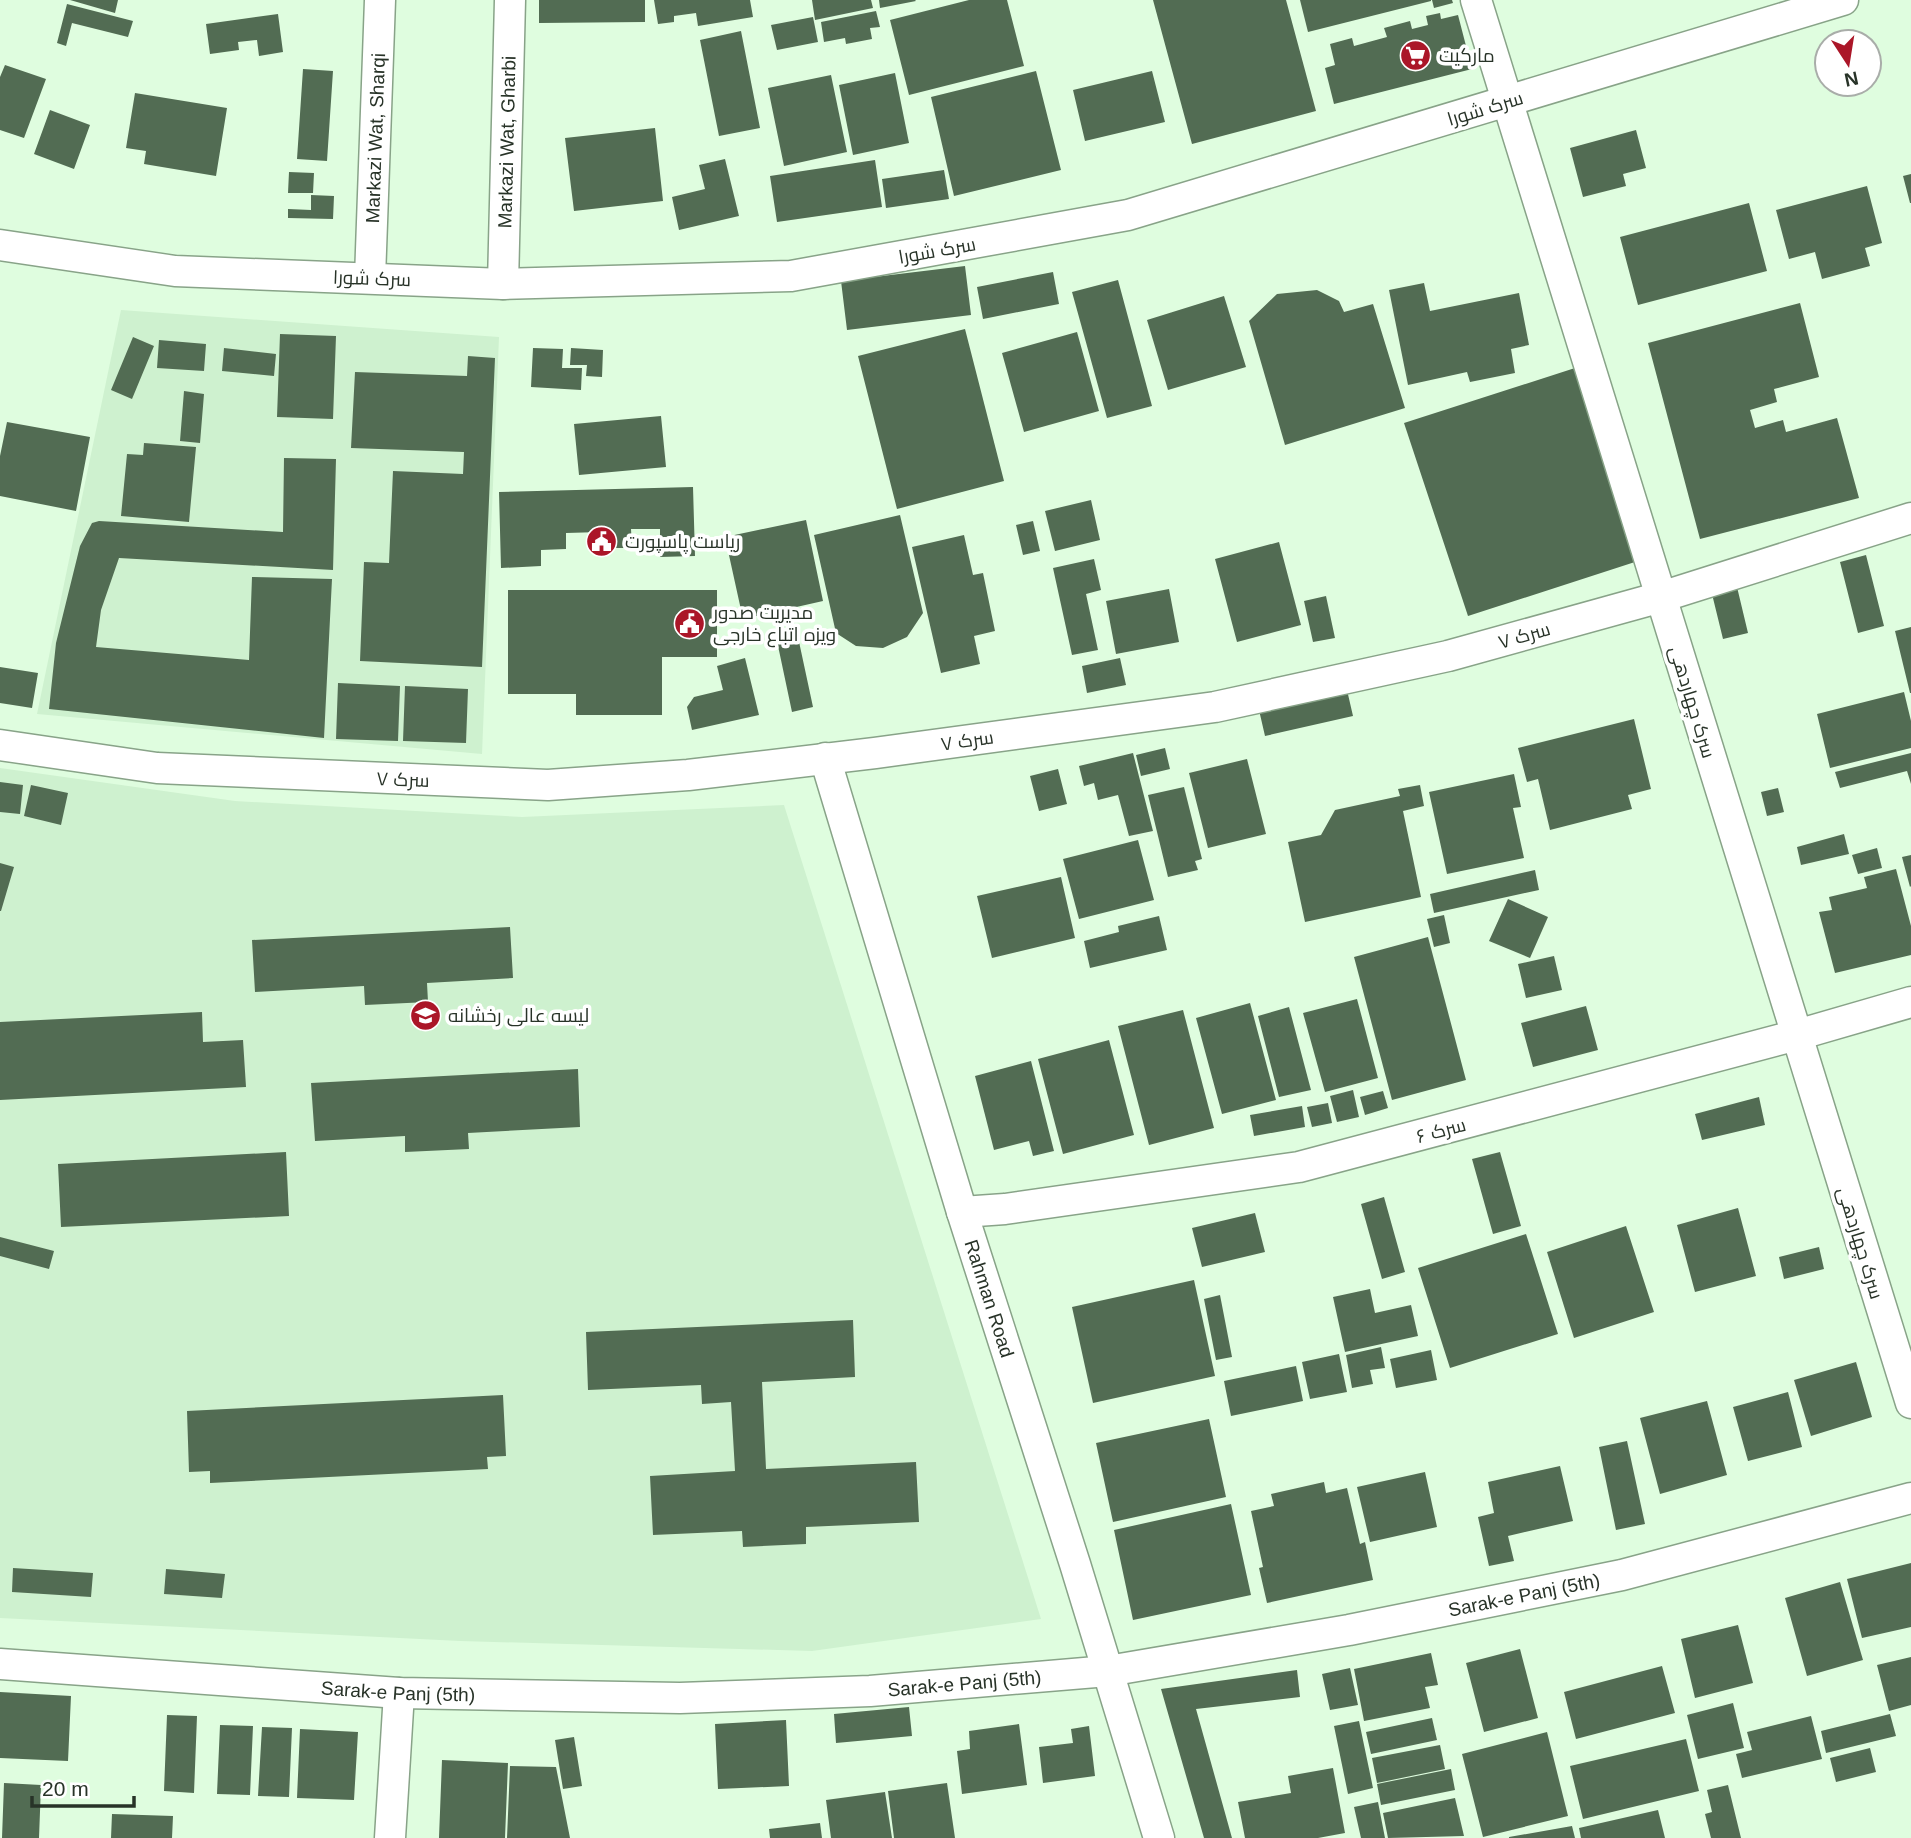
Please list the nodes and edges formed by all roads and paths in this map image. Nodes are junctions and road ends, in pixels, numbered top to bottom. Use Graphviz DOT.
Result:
graph roads {
  1 [pos="380,0"];
  2 [pos="510,0"];
  3 [pos="1476,0"];
  4 [pos="1843,0"];
  5 [pos="1507,102"];
  6 [pos="0,245"];
  7 [pos="370,278"];
  8 [pos="503,284"];
  9 [pos="1911,518"];
  10 [pos="1661,597"];
  11 [pos="0,746"];
  12 [pos="825,758"];
  13 [pos="1911,1002"];
  14 [pos="1797,1035"];
  15 [pos="962,1212"];
  16 [pos="1911,1403"];
  17 [pos="1911,1498"];
  18 [pos="0,1664"];
  19 [pos="1108,1671"];
  20 [pos="399,1693"];
  21 [pos="390,1838"];
  22 [pos="1159,1838"];
  1 -- 7 [label="street, Markazi Wat, Sharqi"];
  2 -- 8 [label="street, Markazi Wat, Gharbi"];
  3 -- 5 [label="street, سرک چهاردهی"];
  4 -- 5 [label="street, سرک شورا"];
  5 -- 8 [label="street, سرک شورا"];
  5 -- 10 [label="street, سرک چهاردهی"];
  6 -- 7 [label="street, سرک شورا"];
  7 -- 8 [label="street, سرک شورا"];
  9 -- 10 [label="street, سرک ۷"];
  10 -- 12 [label="street, سرک ۷"];
  10 -- 14 [label="street, سرک چهاردهی"];
  11 -- 12 [label="street, سرک ۷"];
  12 -- 15 [label="street, Rahman Road"];
  13 -- 14 [label="street, سرک ۶"];
  14 -- 15 [label="street, سرک ۶"];
  14 -- 16 [label="street, سرک چهاردهی"];
  15 -- 19 [label="street, Rahman Road"];
  17 -- 19 [label="street, Sarak-e Panj (5th)"];
  18 -- 20 [label="street, Sarak-e Panj (5th)"];
  19 -- 20 [label="street, Sarak-e Panj (5th)"];
  19 -- 22 [label="street, Rahman Road"];
  20 -- 21 [label="street"];
}
